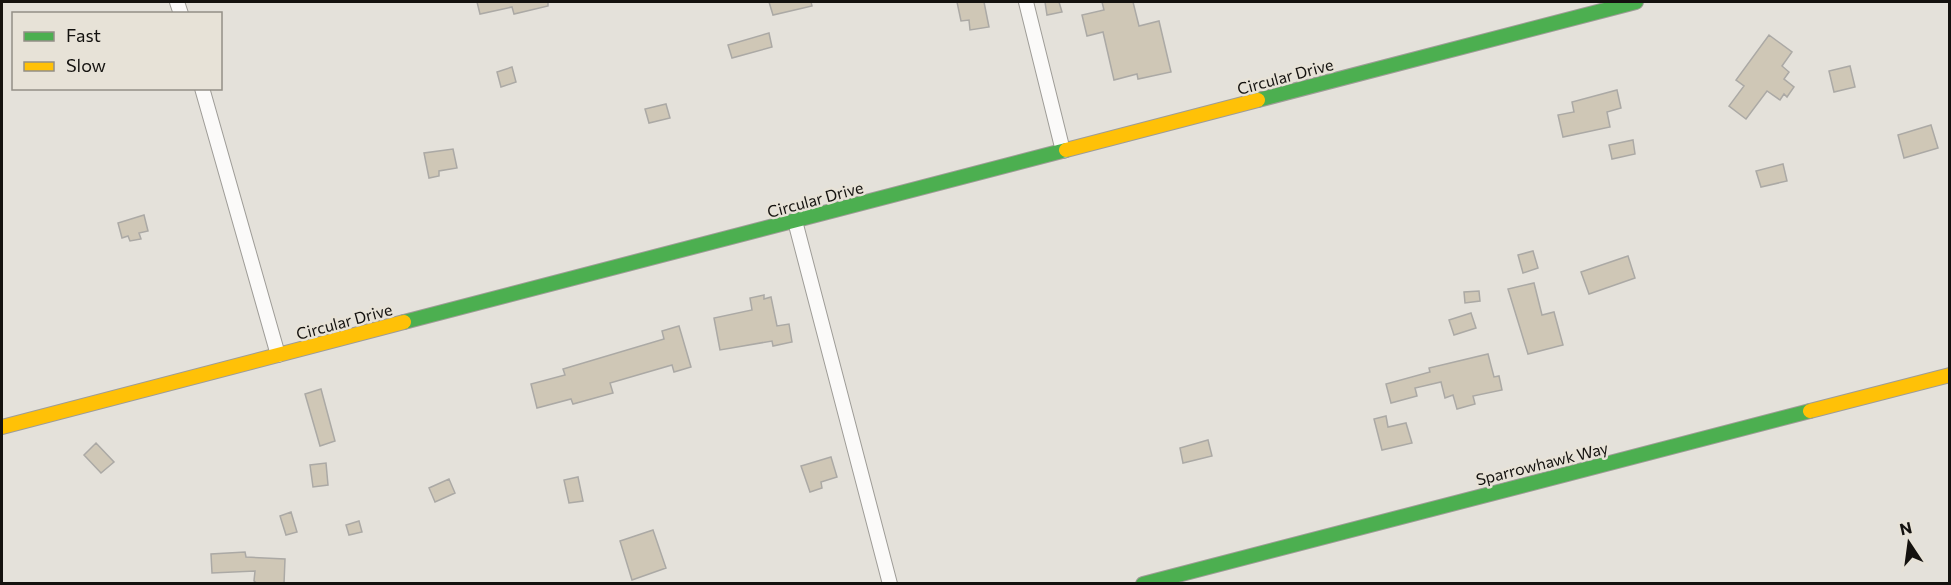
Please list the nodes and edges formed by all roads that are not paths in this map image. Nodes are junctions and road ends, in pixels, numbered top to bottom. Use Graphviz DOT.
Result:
graph roads {
  1 [pos="1026,2"];
  2 [pos="1636,2"];
  3 [pos="203,90"];
  4 [pos="1063,151"];
  5 [pos="795,221"];
  6 [pos="278,355"];
  7 [pos="1950,375"];
  8 [pos="2,428"];
  9 [pos="890,584"];
  10 [pos="1143,584"];
  1 -- 4 [label="street"];
  2 -- 4 [label="street, Circular Drive"];
  3 -- 6 [label="street"];
  4 -- 5 [label="street, Circular Drive"];
  5 -- 6 [label="street, Circular Drive"];
  5 -- 9 [label="street"];
  6 -- 8 [label="street, Circular Drive"];
  7 -- 10 [label="street, Sparrowhawk Way"];
}
